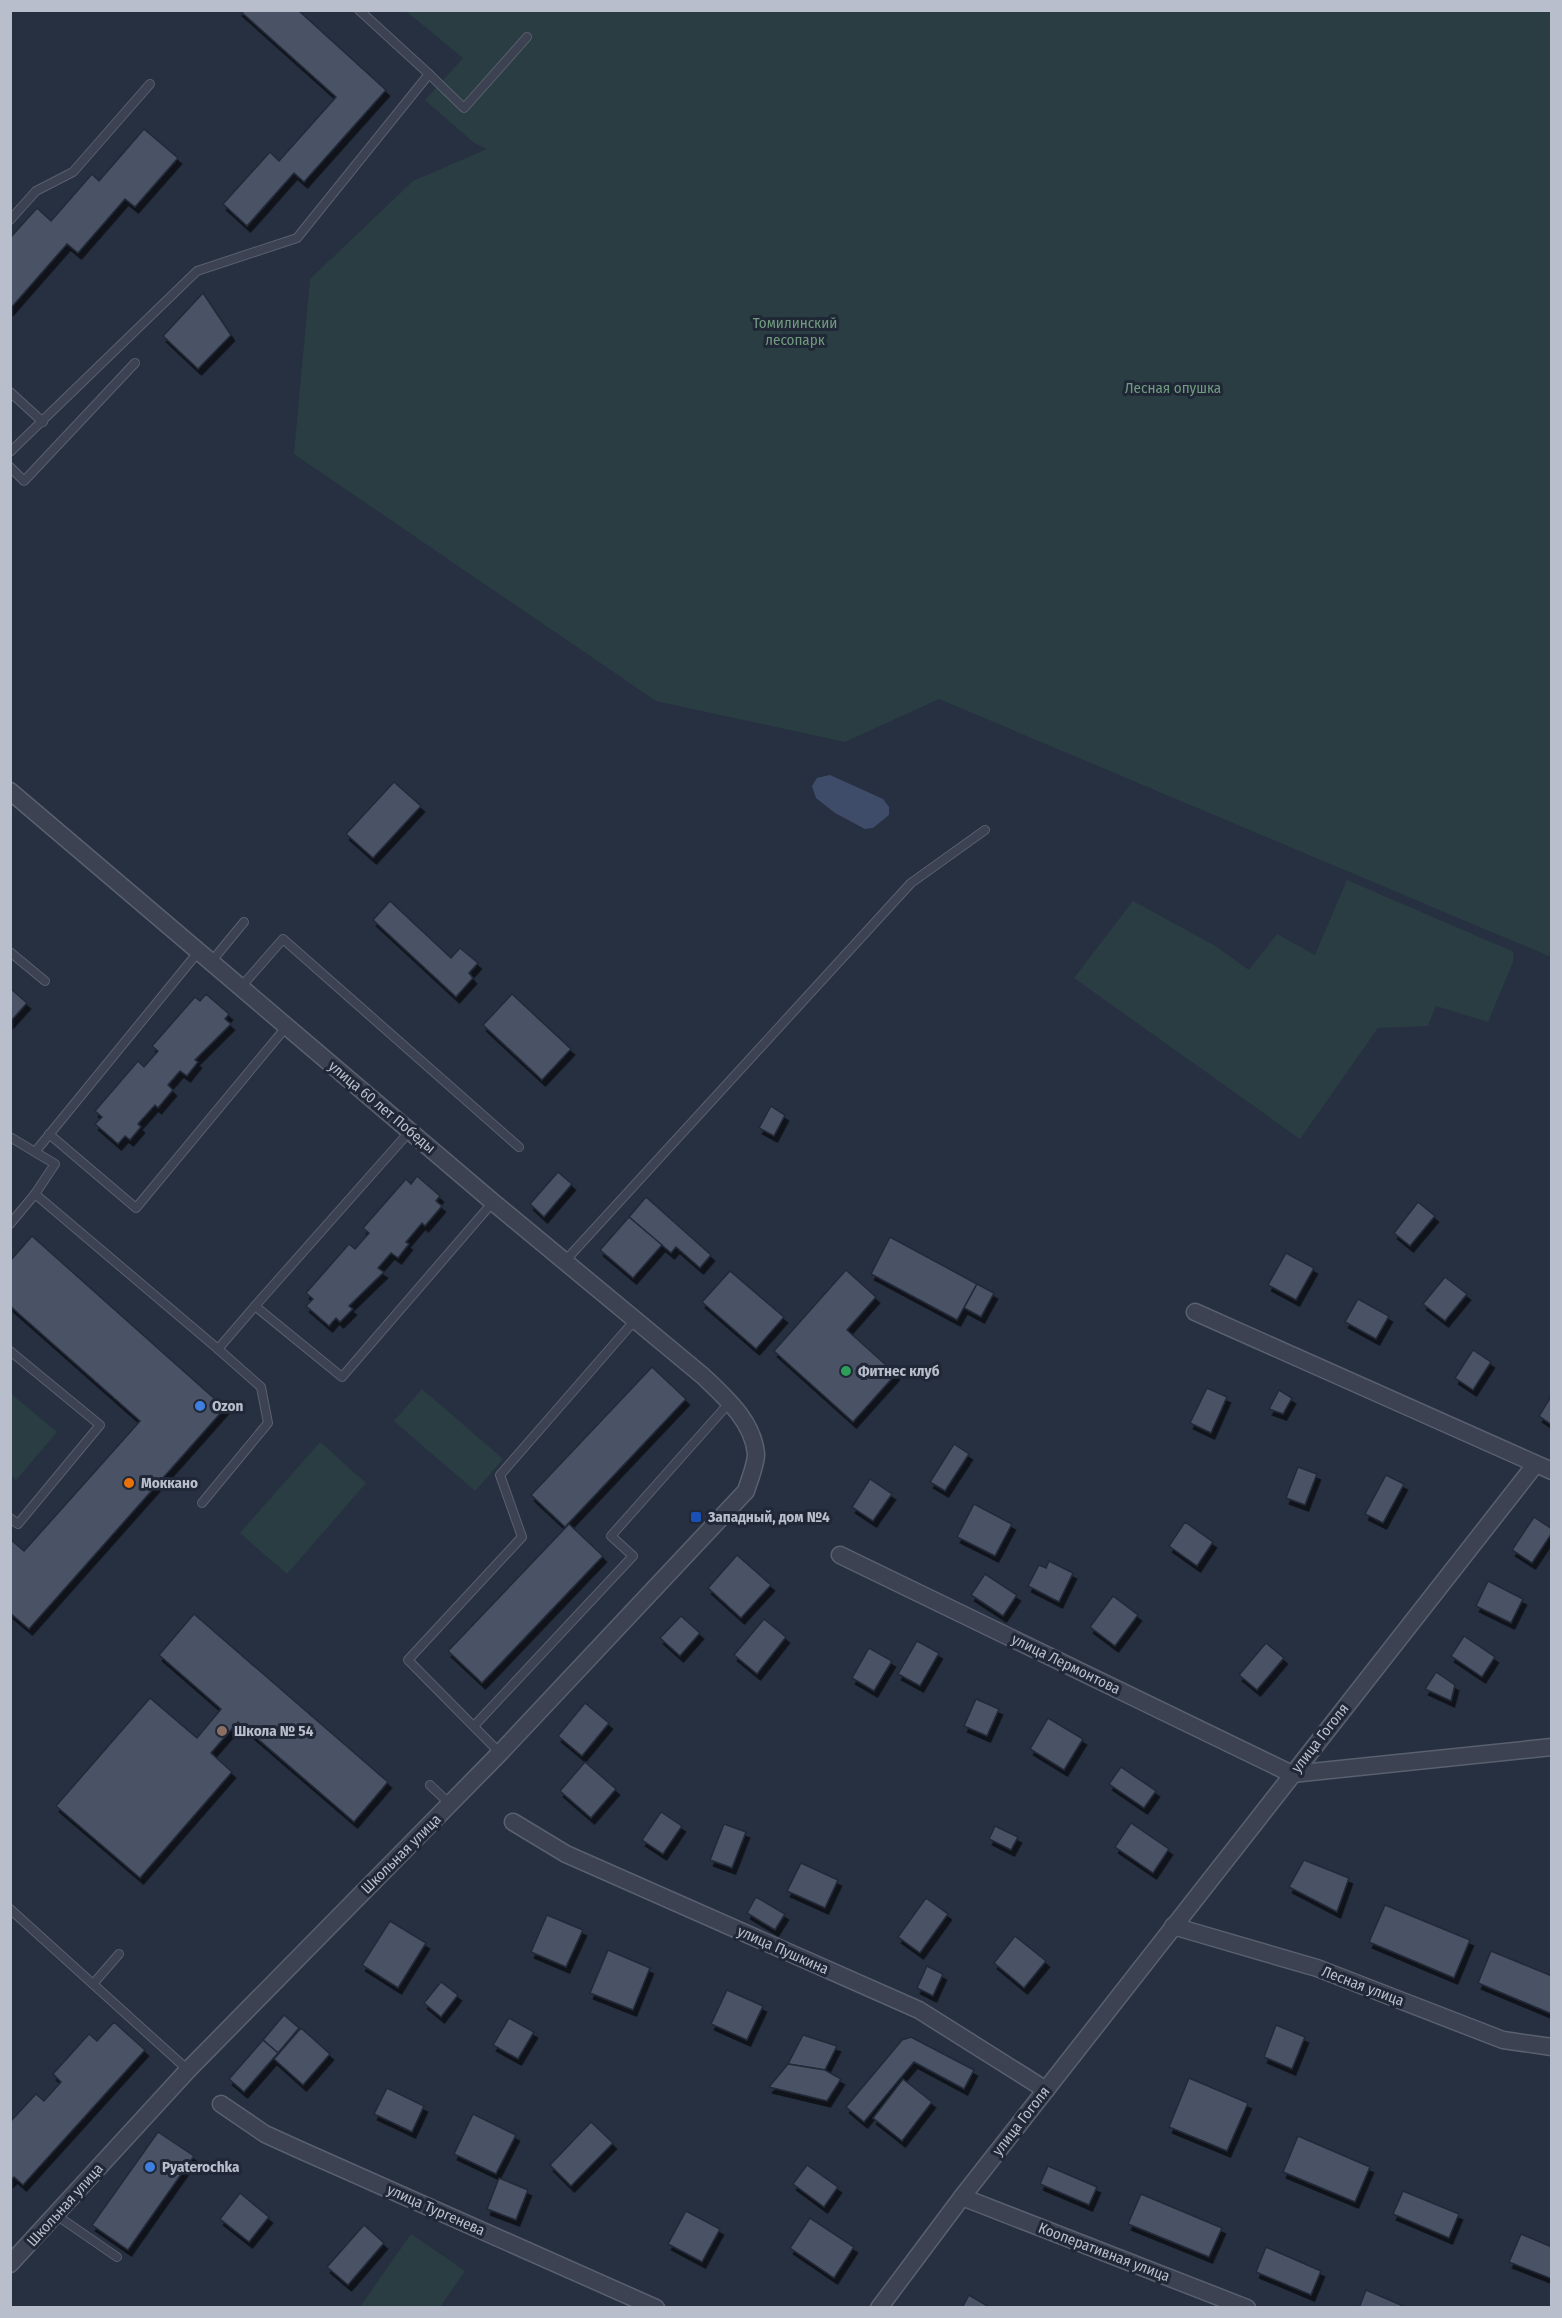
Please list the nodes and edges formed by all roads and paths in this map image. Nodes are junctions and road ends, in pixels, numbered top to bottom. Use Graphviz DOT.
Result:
graph roads {
  1 [pos="359,10"];
  2 [pos="527,37"];
  3 [pos="429,74"];
  4 [pos="150,84"];
  5 [pos="10,220"];
  6 [pos="135,363"];
  7 [pos="10,392"];
  8 [pos="43,422"];
  9 [pos="10,452"];
  10 [pos="10,467"];
  11 [pos="10,790"];
  12 [pos="985,830"];
  13 [pos="244,922"];
  14 [pos="10,952"];
  15 [pos="205,957"];
  16 [pos="45,981"];
  17 [pos="242,987"];
  18 [pos="287,1026"];
  19 [pos="410,1131"];
  20 [pos="49,1134"];
  21 [pos="10,1137"];
  22 [pos="519,1147"];
  23 [pos="35,1152"];
  24 [pos="35,1194"];
  25 [pos="493,1202"];
  26 [pos="10,1224"];
  27 [pos="565,1261"];
  28 [pos="255,1306"];
  29 [pos="1195,1312"];
  30 [pos="635,1320"];
  31 [pos="218,1349"];
  32 [pos="10,1351"];
  33 [pos="730,1402"];
  34 [pos="747,1428"];
  35 [pos="1535,1466"];
  36 [pos="1551,1471"];
  37 [pos="202,1503"];
  38 [pos="10,1518"];
  39 [pos="840,1555"];
  40 [pos="474,1726"];
  41 [pos="1551,1747"];
  42 [pos="500,1753"];
  43 [pos="1292,1774"];
  44 [pos="430,1785"];
  45 [pos="450,1804"];
  46 [pos="513,1822"];
  47 [pos="10,1909"];
  48 [pos="1173,1926"];
  49 [pos="120,1954"];
  50 [pos="93,1984"];
  51 [pos="1551,2047"];
  52 [pos="188,2070"];
  53 [pos="1046,2090"];
  54 [pos="221,2104"];
  55 [pos="962,2198"];
  56 [pos="56,2215"];
  57 [pos="117,2257"];
  58 [pos="10,2264"];
  59 [pos="656,2307"];
  60 [pos="879,2307"];
  61 [pos="1247,2307"];
  1 -- 3 [label="lane"];
  2 -- 3 [label="lane"];
  3 -- 8 [label="lane"];
  4 -- 5 [label="lane"];
  6 -- 10 [label="lane"];
  7 -- 8 [label="lane"];
  8 -- 9 [label="lane"];
  11 -- 15 [label="street, улица 60 лет Победы"];
  12 -- 27 [label="lane"];
  13 -- 15 [label="lane"];
  14 -- 16 [label="lane"];
  15 -- 17 [label="street, улица 60 лет Победы"];
  15 -- 20 [label="lane"];
  17 -- 18 [label="street, улица 60 лет Победы"];
  17 -- 22 [label="lane"];
  18 -- 19 [label="street, улица 60 лет Победы"];
  18 -- 20 [label="lane"];
  19 -- 25 [label="street, улица 60 лет Победы"];
  19 -- 28 [label="lane"];
  20 -- 23 [label="lane"];
  21 -- 23 [label="lane"];
  23 -- 24 [label="lane"];
  24 -- 26 [label="lane"];
  24 -- 31 [label="lane"];
  25 -- 27 [label="street, улица 60 лет Победы"];
  25 -- 28 [label="lane"];
  27 -- 30 [label="street, улица 60 лет Победы"];
  28 -- 31 [label="lane"];
  29 -- 35 [label="street"];
  30 -- 33 [label="street, улица 60 лет Победы"];
  30 -- 40 [label="lane"];
  31 -- 37 [label="lane"];
  32 -- 38 [label="lane"];
  33 -- 34 [label="street, улица 60 лет Победы"];
  33 -- 40 [label="lane"];
  34 -- 42 [label="street, Школьная улица"];
  35 -- 36 [label="street"];
  35 -- 43 [label="street, улица Гоголя"];
  39 -- 43 [label="street, улица Лермонтова"];
  40 -- 42 [label="lane"];
  41 -- 43 [label="street"];
  42 -- 45 [label="street, Школьная улица"];
  43 -- 48 [label="street, улица Гоголя"];
  44 -- 45 [label="lane"];
  45 -- 52 [label="street, Школьная улица"];
  46 -- 53 [label="street, улица Пушкина"];
  47 -- 50 [label="lane"];
  48 -- 51 [label="street, Лесная улица"];
  48 -- 53 [label="street, улица Гоголя"];
  49 -- 50 [label="lane"];
  50 -- 52 [label="lane"];
  52 -- 56 [label="street, Школьная улица"];
  53 -- 55 [label="street, улица Гоголя"];
  54 -- 59 [label="street, улица Тургенева"];
  55 -- 60 [label="street, улица Гоголя"];
  55 -- 61 [label="street, Кооперативная улица"];
  56 -- 57 [label="lane"];
  56 -- 58 [label="street, Школьная улица"];
}
